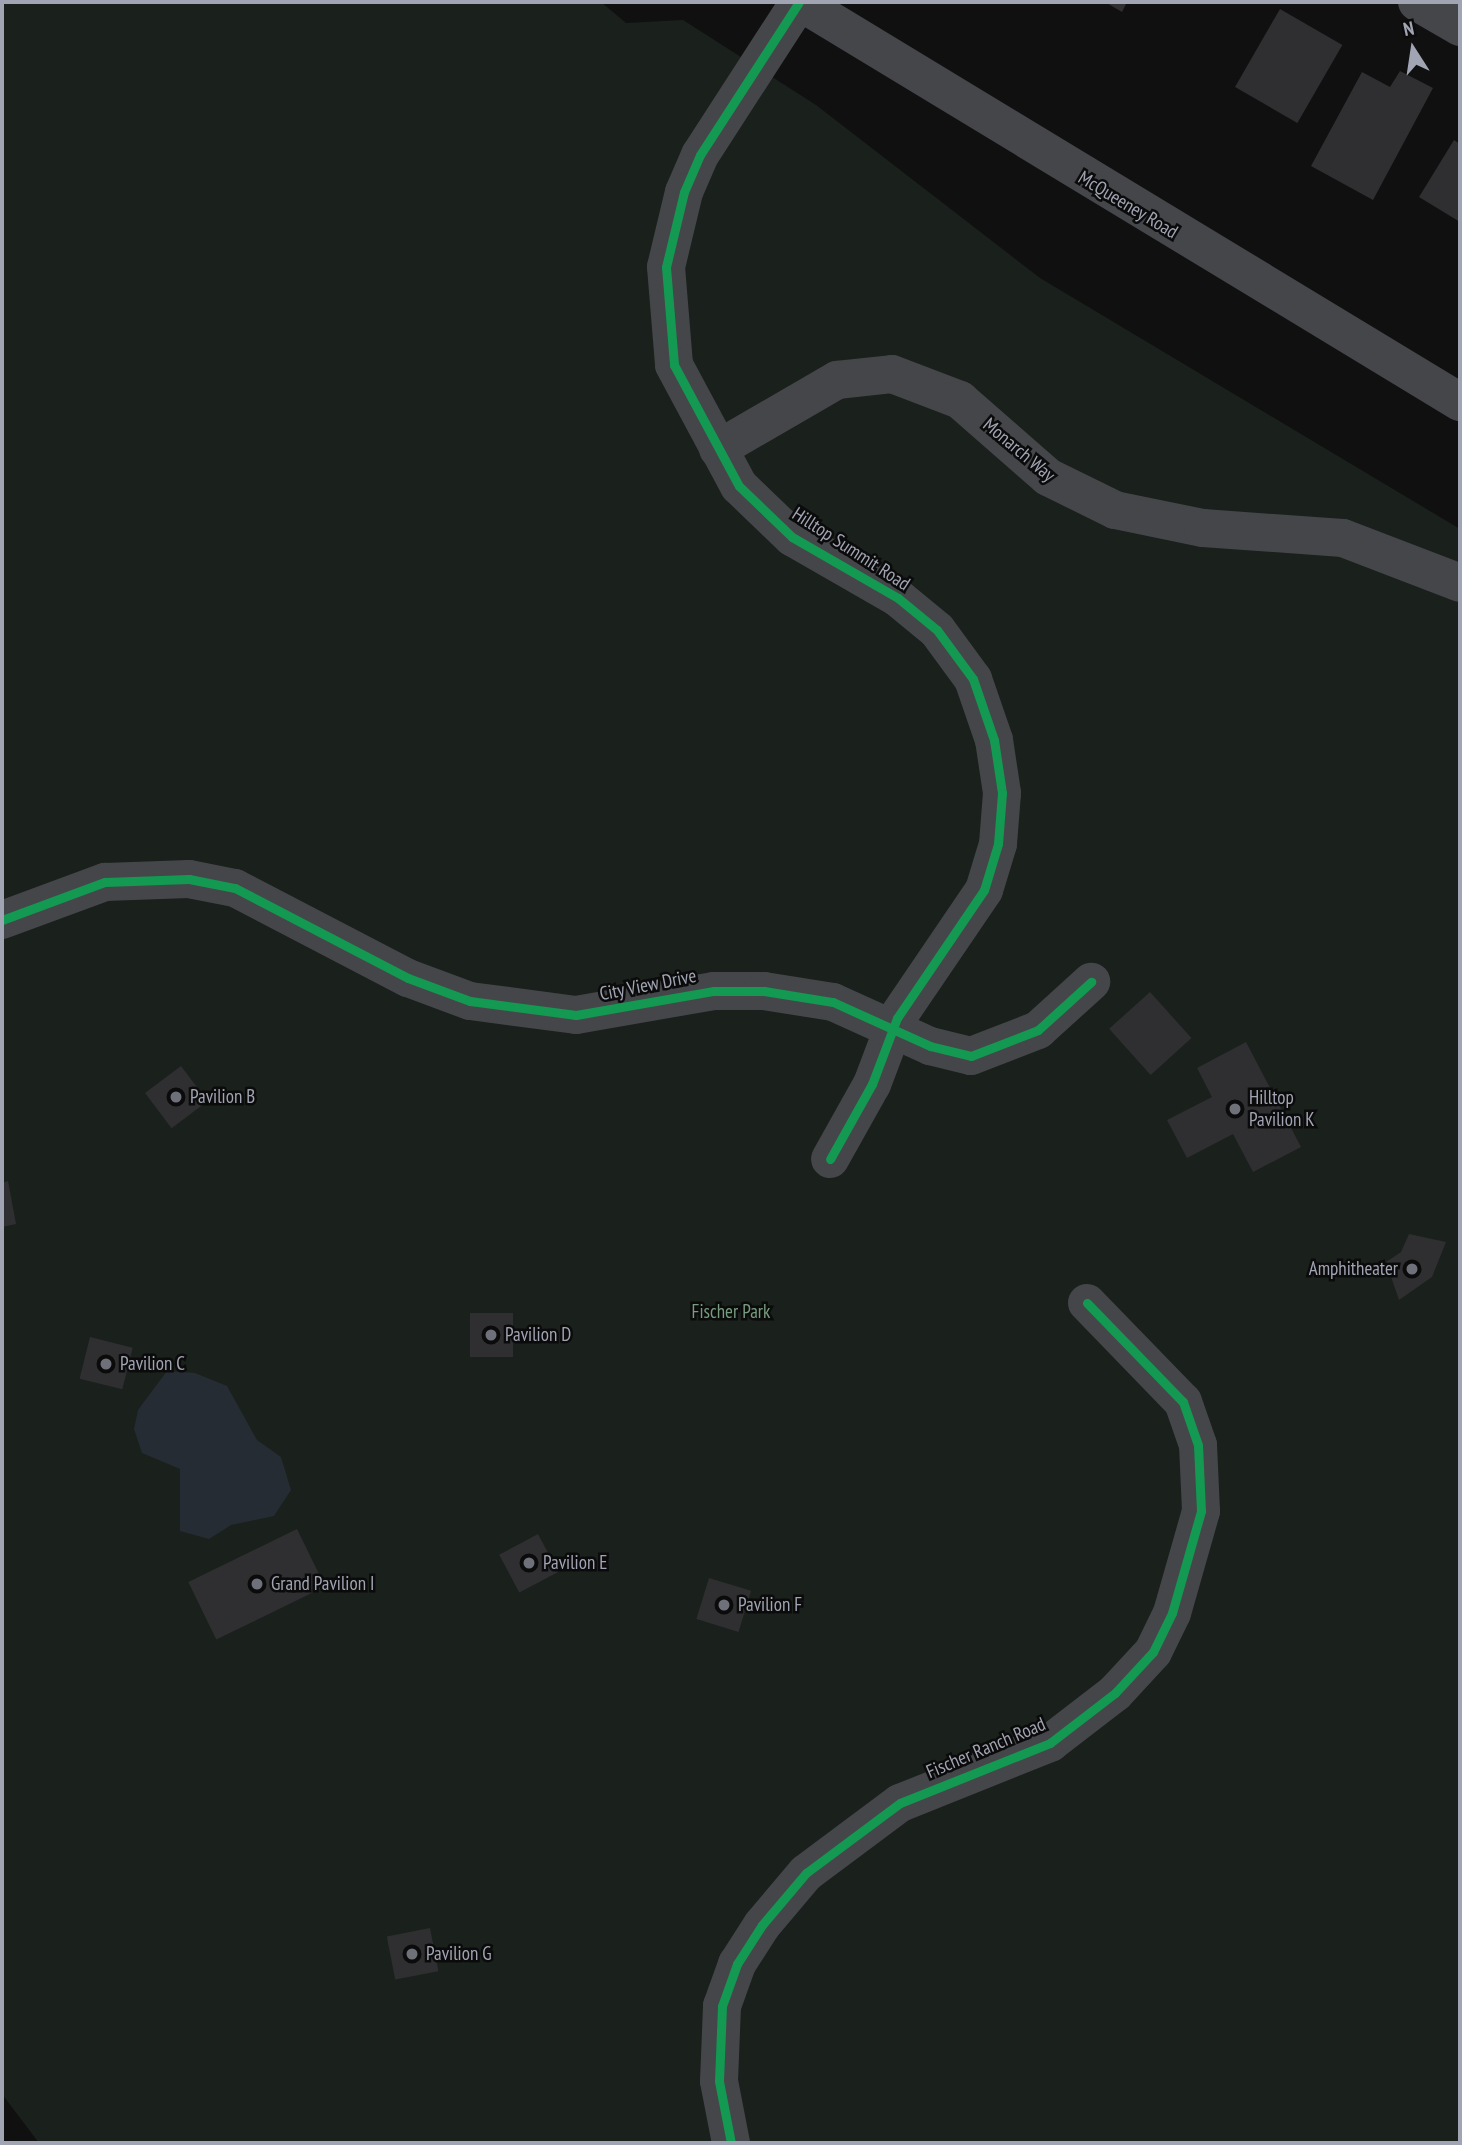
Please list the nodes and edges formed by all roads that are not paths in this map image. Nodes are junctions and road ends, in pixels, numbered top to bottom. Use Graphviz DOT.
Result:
graph roads {
  1 [pos="799,2"];
  2 [pos="1417,2"];
  3 [pos="1460,27"];
  4 [pos="1460,402"];
  5 [pos="718,449"];
  6 [pos="1460,583"];
  7 [pos="2,920"];
  8 [pos="1091,982"];
  9 [pos="892,1028"];
  10 [pos="830,1159"];
  11 [pos="1087,1303"];
  12 [pos="731,2143"];
  1 -- 4 [label="street, McQueeney Road"];
  1 -- 5 [label="street, Hilltop Summit Road"];
  2 -- 3 [label="street"];
  5 -- 6 [label="street, Monarch Way"];
  5 -- 9 [label="street, Hilltop Summit Road"];
  7 -- 9 [label="street, City View Drive"];
  8 -- 9 [label="street, City View Drive"];
  9 -- 10 [label="street, Hilltop Summit Road"];
  11 -- 12 [label="street, Fischer Ranch Road"];
}
